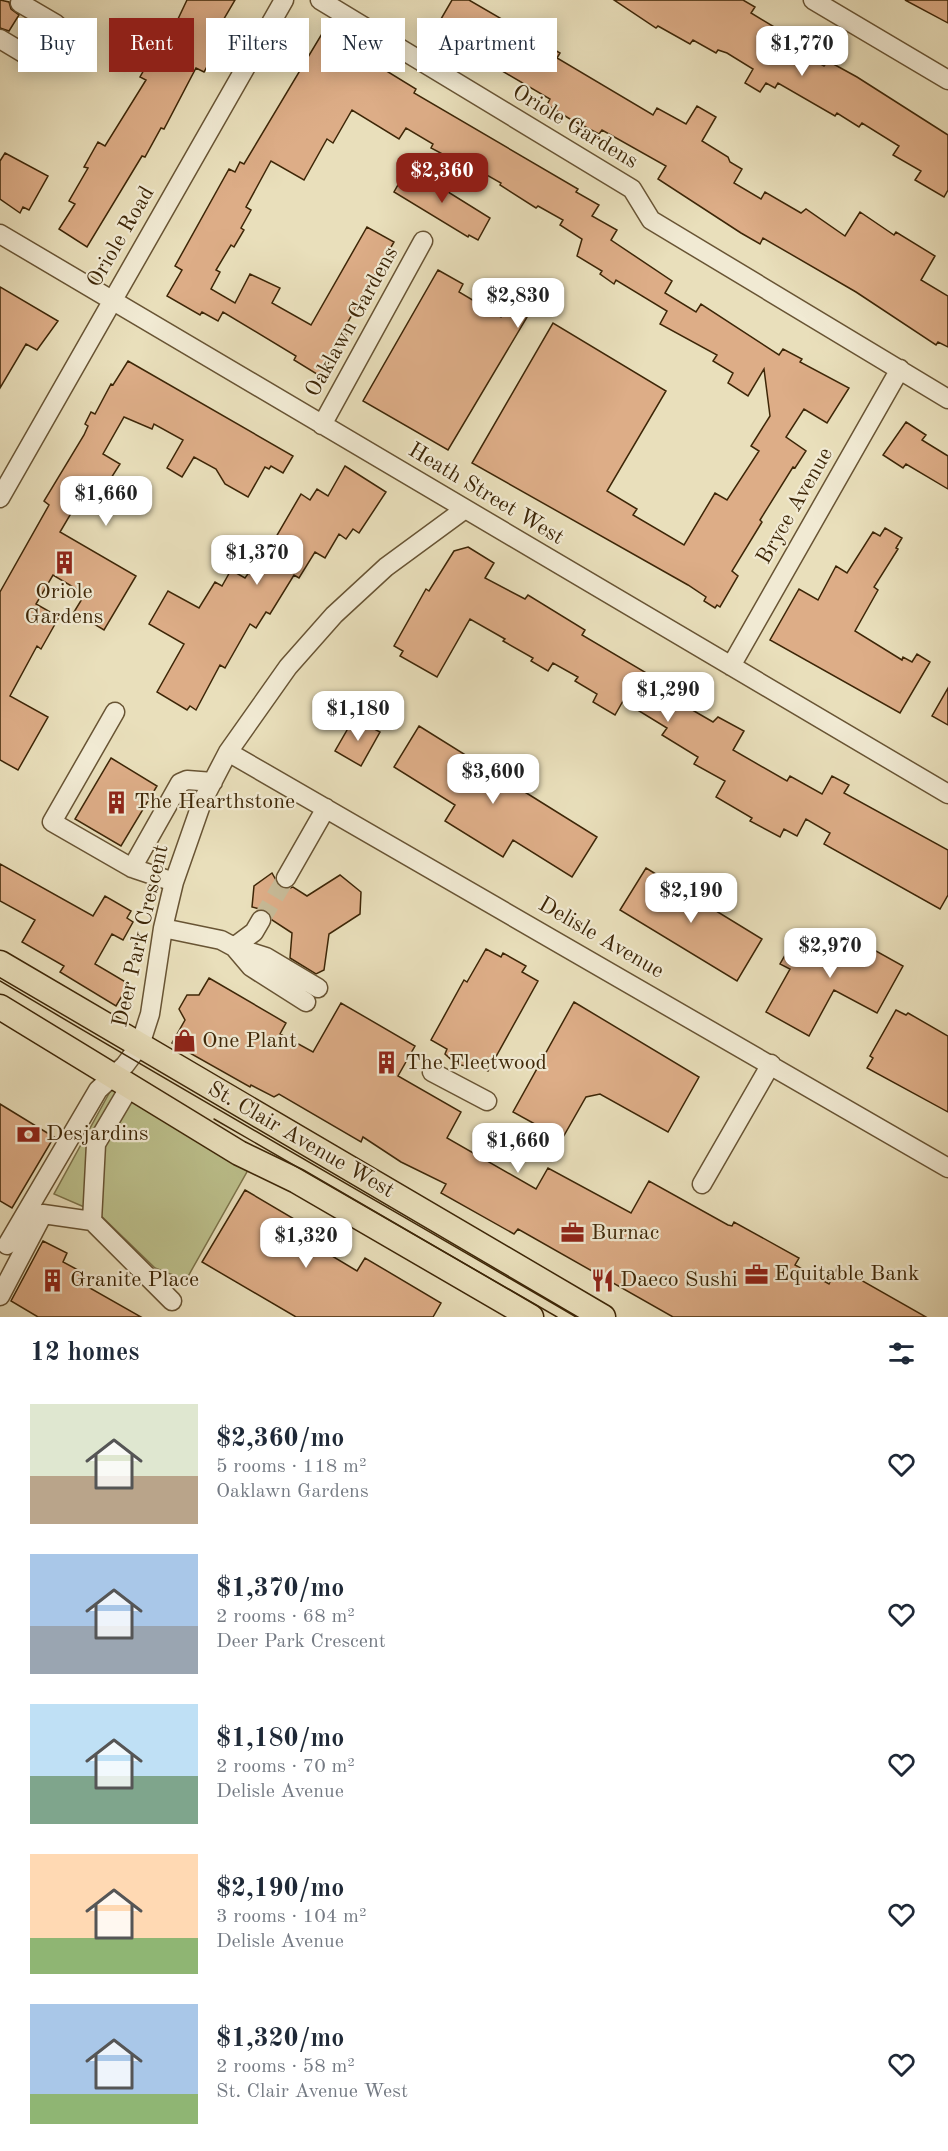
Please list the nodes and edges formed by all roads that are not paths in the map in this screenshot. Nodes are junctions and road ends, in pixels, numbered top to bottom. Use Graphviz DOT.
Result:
graph roads {
  1 [pos="284,0"];
  2 [pos="321,0"];
  3 [pos="813,0"];
  4 [pos="20,3"];
  5 [pos="0,39"];
  6 [pos="948,80"];
  7 [pos="0,234"];
  8 [pos="423,241"];
  9 [pos="113,300"];
  10 [pos="900,369"];
  11 [pos="948,399"];
  12 [pos="322,425"];
  13 [pos="0,498"];
  14 [pos="465,509"];
  15 [pos="731,666"];
  16 [pos="115,712"];
  17 [pos="228,752"];
  18 [pos="213,782"];
  19 [pos="948,794"];
  20 [pos="326,808"];
  21 [pos="132,868"];
  22 [pos="286,878"];
  23 [pos="174,882"];
  24 [pos="261,920"];
  25 [pos="163,928"];
  26 [pos="234,947"];
  27 [pos="0,963"];
  28 [pos="312,995"];
  29 [pos="0,1007"];
  30 [pos="140,1045"];
  31 [pos="771,1064"];
  32 [pos="432,1072"];
  33 [pos="121,1082"];
  34 [pos="487,1101"];
  35 [pos="948,1168"];
  36 [pos="702,1184"];
  37 [pos="92,1221"];
  38 [pos="7,1245"];
  39 [pos="0,1296"];
  40 [pos="172,1301"];
  41 [pos="531,1317"];
  42 [pos="603,1317"];
  1 -- 9 [label="street, Oriole Road"];
  2 -- 10 [label="street, Oriole Gardens"];
  3 -- 6 [label="street"];
  4 -- 5 [label="street"];
  7 -- 9 [label="street, Heath Street West"];
  8 -- 12 [label="street, Oaklawn Gardens"];
  9 -- 12 [label="street, Heath Street West"];
  9 -- 13 [label="street, Oriole Road"];
  10 -- 11 [label="street, Oriole Gardens"];
  10 -- 15 [label="street, Bryce Avenue"];
  12 -- 14 [label="street, Heath Street West"];
  14 -- 15 [label="street, Heath Street West"];
  14 -- 17 [label="street, Deer Park Crescent"];
  15 -- 19 [label="street, Heath Street West"];
  16 -- 21 [label="street"];
  17 -- 18 [label="street, Deer Park Crescent"];
  17 -- 20 [label="street, Delisle Avenue"];
  18 -- 21 [label="street"];
  18 -- 23 [label="street, Deer Park Crescent"];
  20 -- 22 [label="street"];
  20 -- 31 [label="street, Delisle Avenue"];
  21 -- 23 [label="street"];
  23 -- 25 [label="street, Deer Park Crescent"];
  24 -- 26 [label="street"];
  25 -- 26 [label="street"];
  25 -- 30 [label="street, Deer Park Crescent"];
  26 -- 28 [label="street"];
  27 -- 30 [label="main road, St. Clair Avenue West"];
  29 -- 33 [label="main road, St. Clair Avenue West"];
  30 -- 33 [label="street, Deer Park Crescent"];
  30 -- 42 [label="main road, St. Clair Avenue West"];
  31 -- 35 [label="street, Delisle Avenue"];
  31 -- 36 [label="street"];
  32 -- 34 [label="street"];
  33 -- 37 [label="street"];
  33 -- 38 [label="street"];
  33 -- 41 [label="main road, St. Clair Avenue West"];
  37 -- 39 [label="street"];
  37 -- 40 [label="street"];
}
